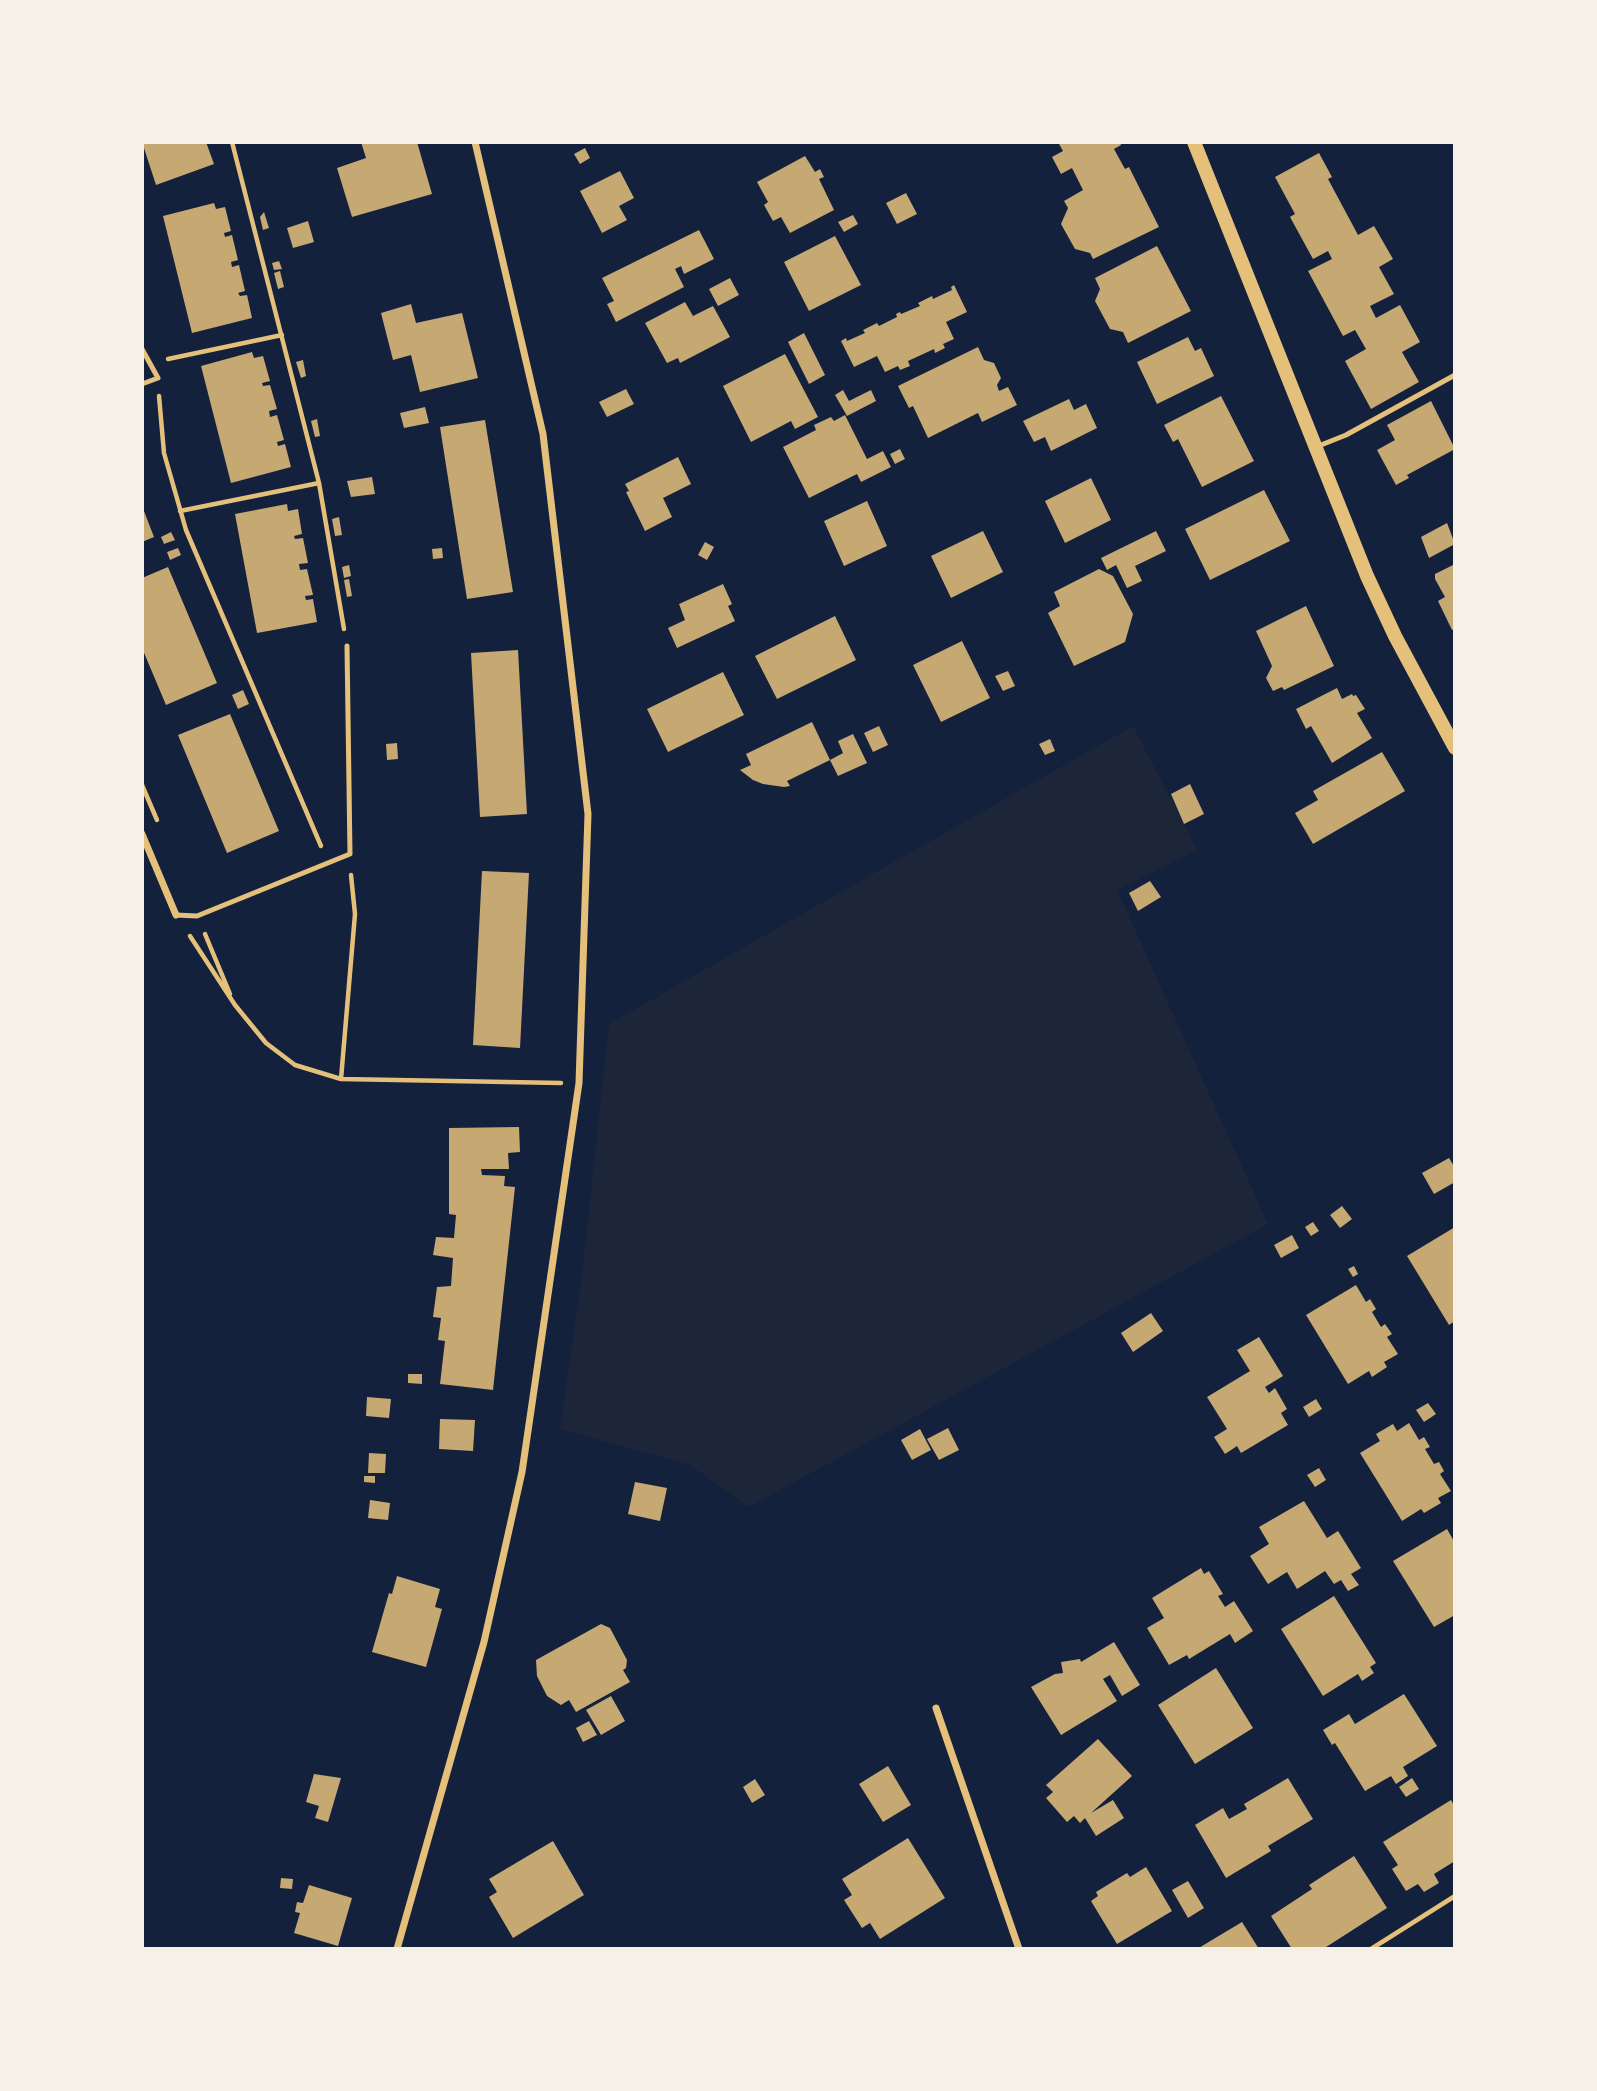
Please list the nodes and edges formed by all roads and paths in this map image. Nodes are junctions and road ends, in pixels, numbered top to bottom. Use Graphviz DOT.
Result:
graph roads {
  1 [pos="233,142"];
  2 [pos="475,142"];
  3 [pos="1194,142"];
  4 [pos="282,335"];
  5 [pos="142,349"];
  6 [pos="150,362"];
  7 [pos="1455,375"];
  8 [pos="158,378"];
  9 [pos="142,384"];
  10 [pos="1316,447"];
  11 [pos="319,483"];
  12 [pos="180,511"];
  13 [pos="347,646"];
  14 [pos="1455,748"];
  15 [pos="142,834"];
  16 [pos="349,854"];
  17 [pos="328,862"];
  18 [pos="176,915"];
  19 [pos="341,1079"];
  20 [pos="579,1083"];
  21 [pos="936,1708"];
  22 [pos="1455,1896"];
  23 [pos="397,1949"];
  24 [pos="1018,1949"];
  25 [pos="1371,1949"];
  1 -- 4 [label="path"];
  2 -- 20 [label="street"];
  3 -- 10 [label="main road"];
  4 -- 6 [label="path"];
  4 -- 11 [label="path"];
  5 -- 6 [label="lane"];
  6 -- 8 [label="lane"];
  7 -- 10 [label="lane"];
  8 -- 9 [label="lane"];
  8 -- 12 [label="path"];
  10 -- 14 [label="main road"];
  11 -- 12 [label="path"];
  11 -- 13 [label="path"];
  12 -- 17 [label="path"];
  13 -- 16 [label="lane"];
  15 -- 18 [label="street"];
  16 -- 17 [label="lane"];
  16 -- 19 [label="path"];
  17 -- 18 [label="lane"];
  18 -- 19 [label="path"];
  19 -- 20 [label="path"];
  20 -- 23 [label="street"];
  21 -- 24 [label="street"];
  22 -- 25 [label="path"];
}
